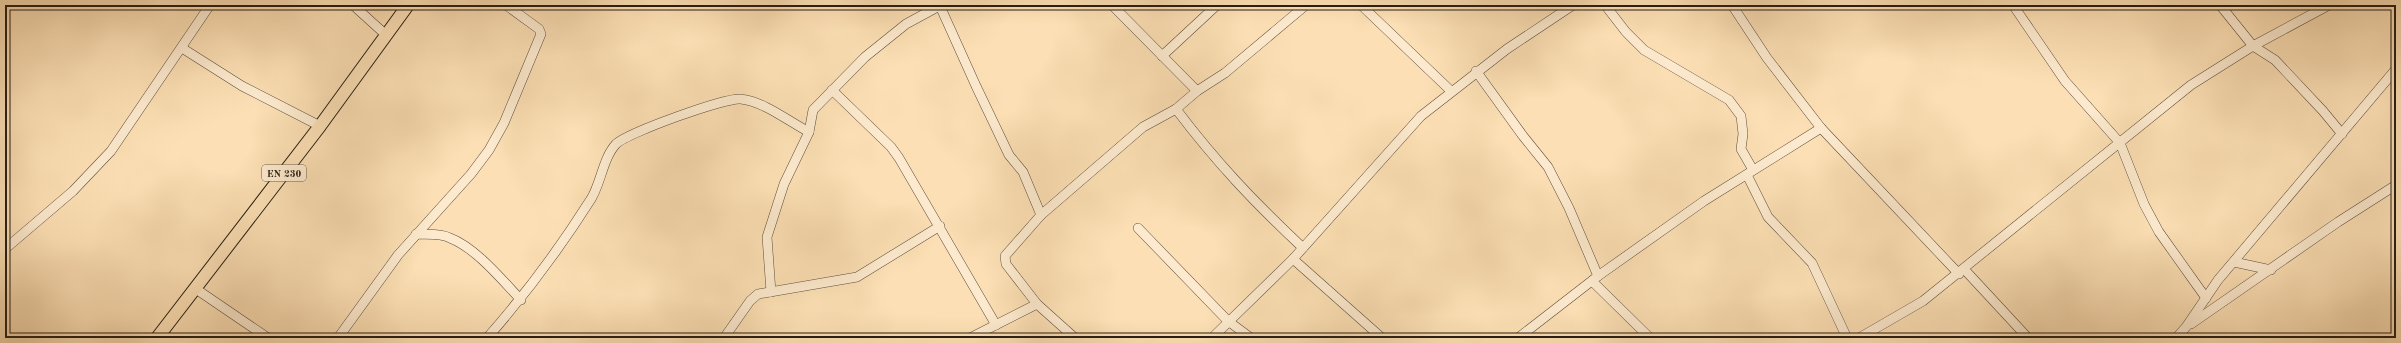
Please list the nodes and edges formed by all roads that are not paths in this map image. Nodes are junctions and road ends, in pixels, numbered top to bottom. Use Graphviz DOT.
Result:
graph roads {
  1 [pos="210,5"];
  2 [pos="353,5"];
  3 [pos="408,5"];
  4 [pos="506,5"];
  5 [pos="941,5"];
  6 [pos="1113,5"];
  7 [pos="1217,5"];
  8 [pos="1306,5"];
  9 [pos="1361,5"];
  10 [pos="1573,5"];
  11 [pos="1605,5"];
  12 [pos="1732,5"];
  13 [pos="2013,5"];
  14 [pos="2220,5"];
  15 [pos="2329,5"];
  16 [pos="386,35"];
  17 [pos="2253,46"];
  18 [pos="182,48"];
  19 [pos="1162,56"];
  20 [pos="2396,69"];
  21 [pos="1476,71"];
  22 [pos="832,90"];
  23 [pos="1197,91"];
  24 [pos="1451,91"];
  25 [pos="1176,109"];
  26 [pos="320,126"];
  27 [pos="1821,128"];
  28 [pos="809,132"];
  29 [pos="2342,134"];
  30 [pos="2120,143"];
  31 [pos="1750,172"];
  32 [pos="2396,185"];
  33 [pos="1041,216"];
  34 [pos="940,226"];
  35 [pos="1138,228"];
  36 [pos="416,234"];
  37 [pos="1302,247"];
  38 [pos="5,248"];
  39 [pos="1293,259"];
  40 [pos="2234,262"];
  41 [pos="2271,270"];
  42 [pos="1961,272"];
  43 [pos="1595,278"];
  44 [pos="196,289"];
  45 [pos="771,292"];
  46 [pos="2206,298"];
  47 [pos="521,300"];
  48 [pos="1037,304"];
  49 [pos="1228,321"];
  50 [pos="996,325"];
  51 [pos="2186,328"];
  52 [pos="1872,334"];
  53 [pos="157,338"];
  54 [pos="268,338"];
  55 [pos="338,338"];
  56 [pos="487,338"];
  57 [pos="724,338"];
  58 [pos="970,338"];
  59 [pos="1075,338"];
  60 [pos="1212,338"];
  61 [pos="1252,338"];
  62 [pos="1382,338"];
  63 [pos="1518,338"];
  64 [pos="1650,338"];
  65 [pos="1847,338"];
  66 [pos="1859,338"];
  67 [pos="2028,338"];
  68 [pos="2176,338"];
  1 -- 18 [label="street"];
  2 -- 16 [label="street"];
  3 -- 16 [label="main road, EN 230"];
  4 -- 36 [label="street"];
  5 -- 22 [label="street"];
  5 -- 33 [label="street"];
  6 -- 19 [label="street"];
  7 -- 19 [label="street"];
  8 -- 23 [label="street"];
  9 -- 24 [label="street"];
  10 -- 21 [label="street"];
  11 -- 31 [label="street"];
  12 -- 27 [label="street"];
  13 -- 30 [label="street"];
  14 -- 17 [label="street"];
  15 -- 17 [label="street"];
  16 -- 26 [label="main road, EN 230"];
  17 -- 29 [label="street"];
  17 -- 30 [label="street"];
  18 -- 26 [label="street"];
  18 -- 38 [label="street"];
  19 -- 23 [label="street"];
  20 -- 29 [label="street"];
  21 -- 24 [label="street"];
  21 -- 43 [label="street"];
  22 -- 28 [label="street"];
  22 -- 34 [label="street"];
  23 -- 25 [label="street"];
  24 -- 37 [label="street"];
  25 -- 33 [label="street"];
  25 -- 37 [label="street"];
  26 -- 44 [label="main road, EN 230"];
  27 -- 31 [label="street"];
  27 -- 42 [label="street"];
  28 -- 45 [label="street"];
  28 -- 47 [label="street"];
  29 -- 40 [label="street"];
  30 -- 42 [label="street"];
  30 -- 46 [label="street"];
  31 -- 43 [label="street"];
  31 -- 65 [label="street"];
  32 -- 41 [label="street"];
  33 -- 48 [label="street"];
  34 -- 45 [label="street"];
  34 -- 50 [label="street"];
  35 -- 49 [label="street"];
  36 -- 47 [label="street"];
  36 -- 55 [label="street"];
  37 -- 39 [label="street"];
  39 -- 49 [label="street"];
  39 -- 62 [label="street"];
  40 -- 41 [label="street"];
  40 -- 46 [label="street"];
  41 -- 51 [label="street"];
  42 -- 52 [label="street"];
  42 -- 67 [label="street"];
  43 -- 63 [label="street"];
  43 -- 64 [label="street"];
  44 -- 53 [label="main road, EN 230"];
  44 -- 54 [label="street"];
  45 -- 57 [label="street"];
  46 -- 51 [label="street"];
  47 -- 56 [label="street"];
  48 -- 50 [label="street"];
  48 -- 59 [label="street"];
  49 -- 60 [label="street"];
  49 -- 61 [label="street"];
  50 -- 58 [label="street"];
  51 -- 68 [label="street"];
  52 -- 66 [label="street"];
}
